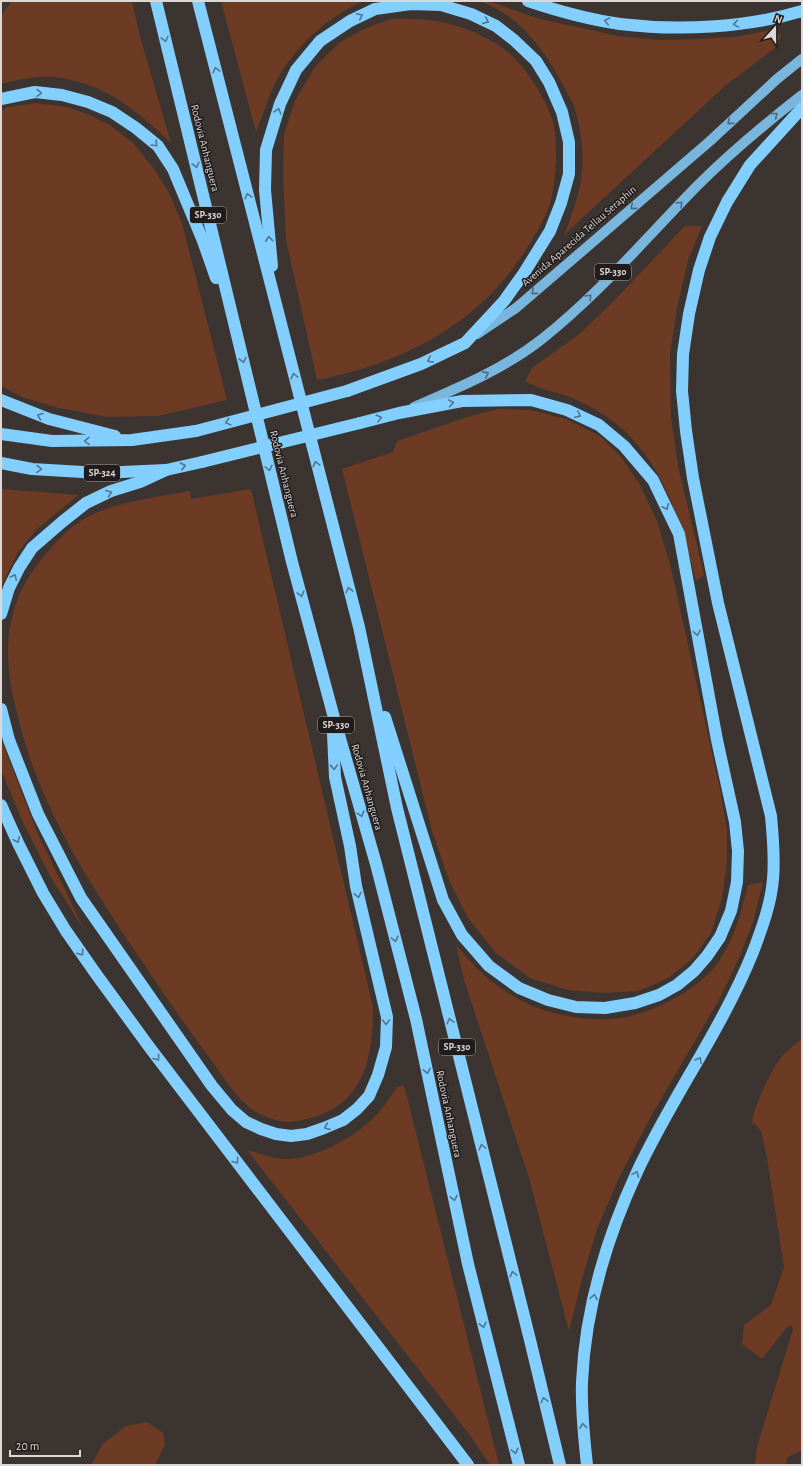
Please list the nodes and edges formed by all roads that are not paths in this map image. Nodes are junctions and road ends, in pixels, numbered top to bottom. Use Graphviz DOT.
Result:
graph roads {
  1 [pos="156,1"];
  2 [pos="198,1"];
  3 [pos="528,1"];
  4 [pos="802,11"];
  5 [pos="802,60"];
  6 [pos="802,95"];
  7 [pos="1,99"];
  8 [pos="802,108"];
  9 [pos="276,305"];
  10 [pos="237,335"];
  11 [pos="465,343"];
  12 [pos="1,400"];
  13 [pos="399,413"];
  14 [pos="1,434"];
  15 [pos="132,440"];
  16 [pos="202,462"];
  17 [pos="1,463"];
  18 [pos="166,470"];
  19 [pos="1,614"];
  20 [pos="359,627"];
  21 [pos="1,708"];
  22 [pos="333,714"];
  23 [pos="1,804"];
  24 [pos="468,1465"];
  25 [pos="519,1465"];
  26 [pos="560,1465"];
  27 [pos="587,1465"];
  1 -- 10 [label="highway, Rodovia Anhanguera / SP-330, one-way"];
  9 -- 2 [label="highway, Rodovia Anhanguera / SP-330, one-way"];
  4 -- 3 [label="highway, one-way"];
  5 -- 11 [label="main road, Avenida Aparecida Tellau Seraphin, one-way"];
  13 -- 6 [label="main road, SP-330, one-way"];
  7 -- 10 [label="highway, one-way"];
  27 -- 8 [label="highway, one-way"];
  9 -- 11 [label="highway, one-way"];
  20 -- 9 [label="highway, Rodovia Anhanguera / SP-330, one-way"];
  10 -- 22 [label="highway, Rodovia Anhanguera / SP-330, one-way"];
  11 -- 15 [label="highway, Avenida Aparecida Tellau Seraphin, one-way, bridge"];
  15 -- 12 [label="highway, one-way"];
  16 -- 13 [label="highway, SP-330, one-way, bridge"];
  13 -- 20 [label="highway, one-way"];
  15 -- 14 [label="highway, Avenida Aparecida Tellau Seraphin, one-way"];
  18 -- 16 [label="highway, SP-324, one-way"];
  17 -- 18 [label="highway, SP-324, one-way"];
  19 -- 18 [label="highway, one-way"];
  26 -- 20 [label="highway, Rodovia Anhanguera / SP-330, one-way"];
  22 -- 21 [label="highway, one-way"];
  22 -- 25 [label="highway, Rodovia Anhanguera / SP-330, one-way"];
  23 -- 24 [label="highway, one-way"];
}
